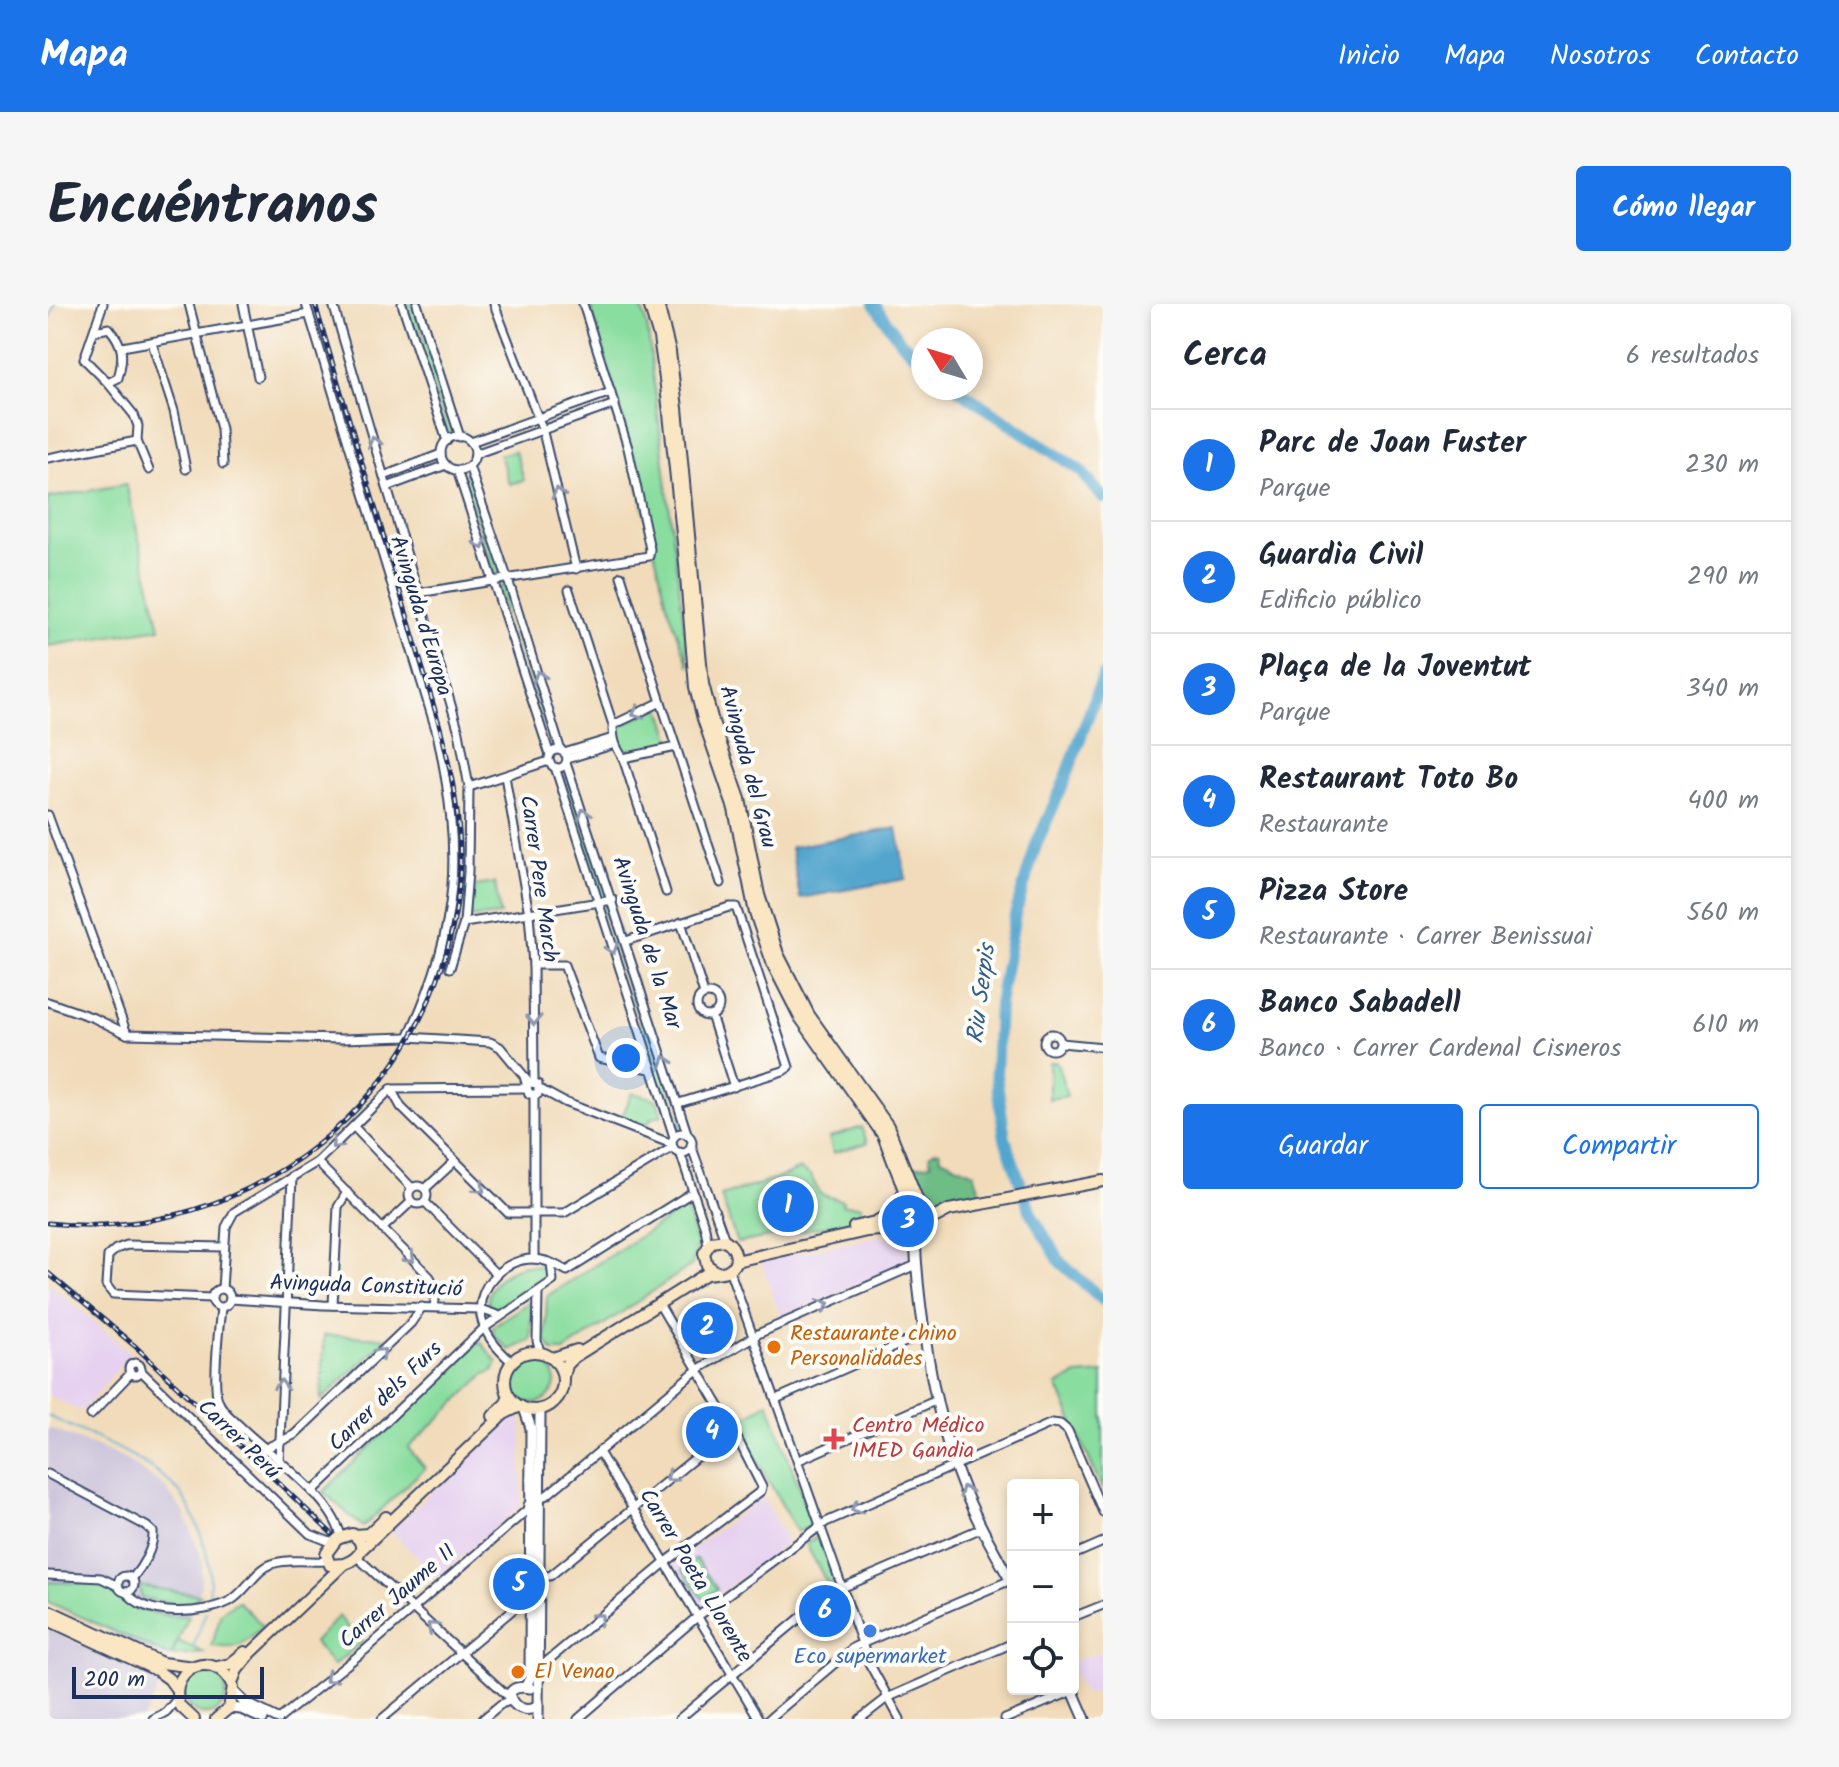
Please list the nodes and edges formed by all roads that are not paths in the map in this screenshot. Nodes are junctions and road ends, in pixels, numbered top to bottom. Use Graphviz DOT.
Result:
graph roads {
  1 [pos="103,304"];
  2 [pos="189,304"];
  3 [pos="243,304"];
  4 [pos="306,304"];
  5 [pos="333,304"];
  6 [pos="402,304"];
  7 [pos="417,304"];
  8 [pos="494,304"];
  9 [pos="583,304"];
  10 [pos="649,304"];
  11 [pos="658,304"];
  12 [pos="100,314"];
  13 [pos="309,314"];
  14 [pos="248,323"];
  15 [pos="109,328"];
  16 [pos="95,331"];
  17 [pos="195,334"];
  18 [pos="152,343"];
  19 [pos="122,347"];
  20 [pos="258,377"];
  21 [pos="118,378"];
  22 [pos="108,383"];
  23 [pos="117,392"];
  24 [pos="611,392"];
  25 [pos="615,404"];
  26 [pos="538,417"];
  27 [pos="542,428"];
  28 [pos="460,437"];
  29 [pos="137,441"];
  30 [pos="447,441"];
  31 [pos="471,442"];
  32 [pos="441,454"];
  33 [pos="475,454"];
  34 [pos="48,458"];
  35 [pos="223,464"];
  36 [pos="446,465"];
  37 [pos="469,466"];
  38 [pos="186,469"];
  39 [pos="149,470"];
  40 [pos="457,470"];
  41 [pos="384,476"];
  42 [pos="387,487"];
  43 [pos="576,569"];
  44 [pos="621,576"];
  45 [pos="509,580"];
  46 [pos="493,583"];
  47 [pos="569,590"];
  48 [pos="418,593"];
  49 [pos="661,702"];
  50 [pos="613,725"];
  51 [pos="614,741"];
  52 [pos="676,747"];
  53 [pos="565,756"];
  54 [pos="623,758"];
  55 [pos="551,761"];
  56 [pos="505,776"];
  57 [pos="469,787"];
  58 [pos="48,815"];
  59 [pos="721,883"];
  60 [pos="666,892"];
  61 [pos="613,900"];
  62 [pos="597,904"];
  63 [pos="529,914"];
  64 [pos="681,922"];
  65 [pos="464,923"];
  66 [pos="626,941"];
  67 [pos="533,965"];
  68 [pos="450,968"];
  69 [pos="704,994"];
  70 [pos="48,1002"];
  71 [pos="711,1015"];
  72 [pos="127,1034"];
  73 [pos="408,1037"];
  74 [pos="1061,1043"];
  75 [pos="1103,1047"];
  76 [pos="650,1069"];
  77 [pos="523,1075"];
  78 [pos="734,1087"];
  79 [pos="391,1089"];
  80 [pos="531,1090"];
  81 [pos="679,1103"];
  82 [pos="354,1127"];
  83 [pos="688,1136"];
  84 [pos="675,1145"];
  85 [pos="691,1145"];
  86 [pos="317,1162"];
  87 [pos="454,1162"];
  88 [pos="292,1178"];
  89 [pos="1103,1178"];
  90 [pos="412,1188"];
  91 [pos="425,1189"];
  92 [pos="347,1192"];
  93 [pos="693,1192"];
  94 [pos="900,1201"];
  95 [pos="411,1202"];
  96 [pos="425,1202"];
  97 [pos="920,1203"];
  98 [pos="946,1211"];
  99 [pos="534,1214"];
  100 [pos="889,1214"];
  101 [pos="928,1221"];
  102 [pos="382,1229"];
  103 [pos="894,1232"];
  104 [pos="915,1238"];
  105 [pos="725,1240"];
  106 [pos="708,1245"];
  107 [pos="224,1247"];
  108 [pos="534,1259"];
  109 [pos="734,1260"];
  110 [pos="705,1262"];
  111 [pos="551,1263"];
  112 [pos="916,1265"];
  113 [pos="567,1271"];
  114 [pos="717,1272"];
  115 [pos="496,1274"];
  116 [pos="553,1281"];
  117 [pos="222,1289"];
  118 [pos="538,1293"];
  119 [pos="211,1298"];
  120 [pos="230,1299"];
  121 [pos="285,1303"];
  122 [pos="659,1304"];
  123 [pos="333,1305"];
  124 [pos="422,1307"];
  125 [pos="434,1307"];
  126 [pos="221,1308"];
  127 [pos="480,1309"];
  128 [pos="500,1316"];
  129 [pos="484,1328"];
  130 [pos="926,1333"];
  131 [pos="753,1336"];
  132 [pos="540,1352"];
  133 [pos="553,1358"];
  134 [pos="512,1362"];
  135 [pos="697,1370"];
  136 [pos="563,1377"];
  137 [pos="509,1396"];
  138 [pos="776,1399"];
  139 [pos="937,1400"];
  140 [pos="522,1407"];
  141 [pos="540,1409"];
  142 [pos="91,1415"];
  143 [pos="732,1428"];
  144 [pos="280,1440"];
  145 [pos="264,1449"];
  146 [pos="599,1452"];
  147 [pos="799,1460"];
  148 [pos="279,1462"];
  149 [pos="954,1464"];
  150 [pos="48,1474"];
  151 [pos="312,1492"];
  152 [pos="535,1496"];
  153 [pos="633,1507"];
  154 [pos="1103,1512"];
  155 [pos="821,1525"];
  156 [pos="982,1528"];
  157 [pos="1103,1542"];
  158 [pos="337,1547"];
  159 [pos="1079,1552"];
  160 [pos="360,1553"];
  161 [pos="666,1562"];
  162 [pos="344,1564"];
  163 [pos="1007,1573"];
  164 [pos="48,1575"];
  165 [pos="537,1575"];
  166 [pos="132,1579"];
  167 [pos="1007,1584"];
  168 [pos="118,1586"];
  169 [pos="840,1588"];
  170 [pos="126,1592"];
  171 [pos="531,1601"];
  172 [pos="1103,1605"];
  173 [pos="412,1608"];
  174 [pos="48,1610"];
  175 [pos="1079,1615"];
  176 [pos="697,1617"];
  177 [pos="48,1620"];
  178 [pos="862,1644"];
  179 [pos="1007,1646"];
  180 [pos="460,1652"];
  181 [pos="538,1666"];
  182 [pos="194,1667"];
  183 [pos="217,1667"];
  184 [pos="733,1675"];
  185 [pos="233,1687"];
  186 [pos="526,1687"];
  187 [pos="177,1695"];
  188 [pos="1061,1695"];
  189 [pos="1075,1695"];
  190 [pos="887,1698"];
  191 [pos="510,1700"];
  192 [pos="537,1702"];
  193 [pos="229,1708"];
  194 [pos="166,1712"];
  195 [pos="189,1716"];
  196 [pos="527,1717"];
  197 [pos="153,1719"];
  198 [pos="216,1719"];
  199 [pos="263,1719"];
  200 [pos="278,1719"];
  201 [pos="382,1719"];
  202 [pos="483,1719"];
  203 [pos="538,1719"];
  204 [pos="578,1719"];
  205 [pos="679,1719"];
  206 [pos="759,1719"];
  207 [pos="769,1719"];
  208 [pos="860,1719"];
  209 [pos="900,1719"];
  210 [pos="1005,1719"];
  211 [pos="1085,1719"];
  1 -- 12 [label="street"];
  2 -- 17 [label="street"];
  3 -- 14 [label="street"];
  4 -- 13 [label="street, Avinguda d'Europa"];
  41 -- 5 [label="street, one-way"];
  6 -- 30 [label="street"];
  7 -- 28 [label="street"];
  8 -- 26 [label="street"];
  9 -- 24 [label="street"];
  10 -- 94 [label="main road, Avinguda del Grau"];
  11 -- 97 [label="main road, Avinguda del Grau"];
  12 -- 15 [label="street"];
  12 -- 16 [label="street"];
  13 -- 14 [label="street"];
  13 -- 73 [label="street, Avinguda d'Europa"];
  14 -- 17 [label="street"];
  14 -- 20 [label="street"];
  15 -- 16 [label="street"];
  15 -- 19 [label="street"];
  16 -- 22 [label="street"];
  17 -- 18 [label="street"];
  17 -- 35 [label="street"];
  18 -- 19 [label="street"];
  18 -- 38 [label="street"];
  19 -- 21 [label="street"];
  21 -- 22 [label="street"];
  21 -- 23 [label="street"];
  22 -- 23 [label="street"];
  23 -- 29 [label="street"];
  24 -- 25 [label="street"];
  24 -- 26 [label="street"];
  25 -- 27 [label="street"];
  25 -- 43 [label="street"];
  26 -- 27 [label="street"];
  26 -- 31 [label="street"];
  27 -- 33 [label="street"];
  43 -- 27 [label="street, one-way"];
  28 -- 30 [label="street"];
  28 -- 31 [label="street"];
  29 -- 34 [label="street"];
  29 -- 39 [label="street"];
  30 -- 32 [label="street"];
  31 -- 33 [label="street"];
  32 -- 36 [label="street"];
  32 -- 41 [label="street"];
  33 -- 37 [label="street"];
  36 -- 40 [label="street"];
  36 -- 42 [label="street"];
  37 -- 40 [label="street"];
  37 -- 45 [label="street, Avinguda de la Mar"];
  40 -- 46 [label="street, Avinguda de la Mar, one-way"];
  41 -- 42 [label="street"];
  42 -- 48 [label="street"];
  43 -- 45 [label="street"];
  44 -- 49 [label="street"];
  45 -- 46 [label="street"];
  53 -- 45 [label="street, Avinguda de la Mar, one-way"];
  46 -- 48 [label="street"];
  46 -- 55 [label="street, Avinguda de la Mar"];
  47 -- 50 [label="street"];
  48 -- 57 [label="street"];
  49 -- 50 [label="street, one-way"];
  49 -- 52 [label="street"];
  50 -- 51 [label="street"];
  51 -- 53 [label="street"];
  51 -- 54 [label="street"];
  52 -- 54 [label="street"];
  52 -- 59 [label="street"];
  53 -- 55 [label="street"];
  53 -- 55 [label="street"];
  61 -- 53 [label="street, Avinguda de la Mar, one-way"];
  54 -- 60 [label="street"];
  55 -- 56 [label="street"];
  55 -- 62 [label="street, Avinguda de la Mar"];
  56 -- 57 [label="street"];
  56 -- 63 [label="street, Carrer Pere March"];
  57 -- 65 [label="street"];
  58 -- 72 [label="street"];
  61 -- 62 [label="street"];
  61 -- 66 [label="street, Avinguda de la Mar"];
  62 -- 63 [label="street"];
  62 -- 76 [label="street, Avinguda de la Mar, one-way"];
  63 -- 65 [label="street"];
  63 -- 67 [label="street, Carrer Pere March"];
  64 -- 66 [label="street"];
  64 -- 69 [label="street"];
  64 -- 78 [label="street"];
  65 -- 68 [label="street"];
  81 -- 66 [label="street, Avinguda de la Mar, one-way"];
  67 -- 76 [label="street"];
  67 -- 80 [label="street, Carrer Pere March, one-way"];
  69 -- 71 [label="street"];
  69 -- 71 [label="street"];
  70 -- 72 [label="street"];
  71 -- 78 [label="street"];
  72 -- 73 [label="street"];
  73 -- 77 [label="street"];
  74 -- 75 [label="street"];
  76 -- 84 [label="street, Avinguda de la Mar"];
  77 -- 80 [label="street"];
  77 -- 80 [label="street"];
  78 -- 81 [label="street"];
  79 -- 80 [label="street"];
  79 -- 82 [label="street"];
  79 -- 87 [label="street"];
  80 -- 84 [label="street"];
  80 -- 99 [label="street, Carrer Pere March"];
  81 -- 83 [label="street, Avinguda de la Mar"];
  82 -- 86 [label="street, one-way"];
  82 -- 90 [label="street"];
  83 -- 84 [label="street"];
  83 -- 85 [label="street, Avinguda de la Mar"];
  84 -- 85 [label="street"];
  84 -- 93 [label="street, Avinguda de la Mar"];
  84 -- 99 [label="street"];
  85 -- 105 [label="street"];
  86 -- 88 [label="street"];
  86 -- 92 [label="street"];
  87 -- 91 [label="street"];
  87 -- 99 [label="street, one-way"];
  88 -- 107 [label="street"];
  88 -- 121 [label="street"];
  89 -- 98 [label="main road"];
  90 -- 91 [label="street"];
  90 -- 95 [label="street"];
  91 -- 96 [label="street"];
  92 -- 102 [label="street"];
  92 -- 123 [label="street"];
  93 -- 106 [label="street, Avinguda de la Mar"];
  93 -- 113 [label="street"];
  94 -- 97 [label="main road"];
  94 -- 100 [label="main road"];
  95 -- 96 [label="street"];
  95 -- 102 [label="street"];
  96 -- 115 [label="street"];
  97 -- 98 [label="main road"];
  97 -- 101 [label="main road"];
  98 -- 101 [label="main road"];
  99 -- 108 [label="street, Carrer Pere March"];
  100 -- 103 [label="main road"];
  100 -- 109 [label="main road"];
  101 -- 104 [label="main road"];
  102 -- 125 [label="street, one-way"];
  103 -- 104 [label="main road"];
  103 -- 109 [label="main road"];
  104 -- 112 [label="street"];
  105 -- 106 [label="main road"];
  105 -- 109 [label="main road"];
  106 -- 110 [label="main road"];
  107 -- 117 [label="street"];
  107 -- 119 [label="street"];
  108 -- 111 [label="street"];
  108 -- 115 [label="street"];
  109 -- 114 [label="main road"];
  109 -- 131 [label="street"];
  110 -- 114 [label="main road"];
  110 -- 133 [label="main road"];
  111 -- 113 [label="street"];
  111 -- 116 [label="street"];
  112 -- 130 [label="street"];
  131 -- 112 [label="street, Carrer Jaume II, one-way"];
  113 -- 116 [label="street, Carrer dels Furs"];
  114 -- 122 [label="main road"];
  115 -- 127 [label="street"];
  116 -- 118 [label="street, Carrer dels Furs"];
  117 -- 119 [label="street"];
  117 -- 120 [label="street"];
  118 -- 128 [label="street, Carrer dels Furs"];
  118 -- 132 [label="street"];
  119 -- 126 [label="street"];
  120 -- 121 [label="street, Avinguda Constitució"];
  120 -- 126 [label="street"];
  121 -- 123 [label="street, Avinguda Constitució"];
  144 -- 121 [label="street, one-way"];
  122 -- 135 [label="street"];
  122 -- 136 [label="main road"];
  123 -- 124 [label="street, Avinguda Constitució"];
  124 -- 125 [label="street, Avinguda Constitució"];
  144 -- 124 [label="street, one-way"];
  125 -- 127 [label="street, Avinguda Constitució"];
  126 -- 145 [label="street, Carrer Perú"];
  127 -- 128 [label="street, Avinguda Constitució"];
  127 -- 129 [label="street"];
  128 -- 129 [label="street, Carrer dels Furs"];
  129 -- 134 [label="street"];
  129 -- 151 [label="street, Carrer dels Furs"];
  130 -- 138 [label="street"];
  130 -- 139 [label="street"];
  131 -- 135 [label="street, Carrer Jaume II"];
  131 -- 138 [label="street"];
  132 -- 133 [label="main road"];
  132 -- 134 [label="main road"];
  133 -- 136 [label="main road"];
  134 -- 137 [label="main road"];
  135 -- 143 [label="street"];
  135 -- 146 [label="street, Carrer Jaume II"];
  136 -- 141 [label="main road"];
  137 -- 140 [label="main road"];
  137 -- 158 [label="main road"];
  138 -- 147 [label="street"];
  139 -- 147 [label="street"];
  139 -- 149 [label="street"];
  140 -- 141 [label="main road"];
  140 -- 152 [label="street"];
  140 -- 160 [label="main road"];
  141 -- 152 [label="street"];
  142 -- 158 [label="street, Carrer Perú"];
  143 -- 153 [label="street, one-way"];
  143 -- 161 [label="street"];
  144 -- 145 [label="street"];
  144 -- 148 [label="street"];
  145 -- 148 [label="street, Carrer Perú"];
  146 -- 152 [label="street, Carrer Jaume II"];
  146 -- 153 [label="street, Carrer Poeta Llorente"];
  147 -- 155 [label="street"];
  148 -- 151 [label="street, Carrer Perú"];
  149 -- 154 [label="street"];
  149 -- 155 [label="street, one-way"];
  156 -- 149 [label="street, one-way"];
  150 -- 166 [label="street"];
  151 -- 158 [label="street, Carrer Perú"];
  152 -- 165 [label="street"];
  152 -- 171 [label="street"];
  152 -- 173 [label="street, Carrer Jaume II"];
  153 -- 161 [label="street, Carrer Poeta Llorente"];
  153 -- 165 [label="street"];
  155 -- 169 [label="street"];
  155 -- 176 [label="street"];
  156 -- 163 [label="street"];
  156 -- 169 [label="street"];
  157 -- 159 [label="street"];
  158 -- 160 [label="main road"];
  158 -- 162 [label="main road"];
  158 -- 170 [label="street"];
  158 -- 183 [label="main road"];
  160 -- 162 [label="main road"];
  160 -- 173 [label="street"];
  161 -- 176 [label="street, Carrer Poeta Llorente"];
  181 -- 161 [label="street, one-way"];
  162 -- 185 [label="main road"];
  164 -- 168 [label="street"];
  165 -- 181 [label="street"];
  166 -- 168 [label="street"];
  166 -- 170 [label="street"];
  167 -- 178 [label="street"];
  168 -- 170 [label="street"];
  169 -- 178 [label="street"];
  169 -- 184 [label="street"];
  171 -- 180 [label="street"];
  171 -- 186 [label="street"];
  172 -- 175 [label="street"];
  180 -- 173 [label="street, one-way"];
  173 -- 200 [label="street, Carrer Jaume II, one-way"];
  174 -- 182 [label="main road"];
  176 -- 184 [label="street, Carrer Poeta Llorente"];
  176 -- 204 [label="street"];
  177 -- 187 [label="main road"];
  178 -- 190 [label="street"];
  178 -- 207 [label="street"];
  179 -- 190 [label="street"];
  180 -- 191 [label="street"];
  180 -- 201 [label="street"];
  181 -- 192 [label="street"];
  182 -- 183 [label="main road"];
  182 -- 187 [label="main road"];
  183 -- 185 [label="main road"];
  184 -- 205 [label="street"];
  184 -- 206 [label="street, Carrer Poeta Llorente"];
  185 -- 193 [label="main road"];
  185 -- 200 [label="street"];
  186 -- 191 [label="street"];
  186 -- 192 [label="street"];
  187 -- 194 [label="street"];
  187 -- 195 [label="main road"];
  188 -- 210 [label="street"];
  189 -- 211 [label="street"];
  190 -- 208 [label="street"];
  190 -- 209 [label="street"];
  191 -- 196 [label="street"];
  191 -- 202 [label="street"];
  192 -- 196 [label="street"];
  192 -- 203 [label="street"];
  193 -- 198 [label="main road"];
  193 -- 199 [label="street"];
  194 -- 195 [label="street"];
  194 -- 197 [label="street"];
}
